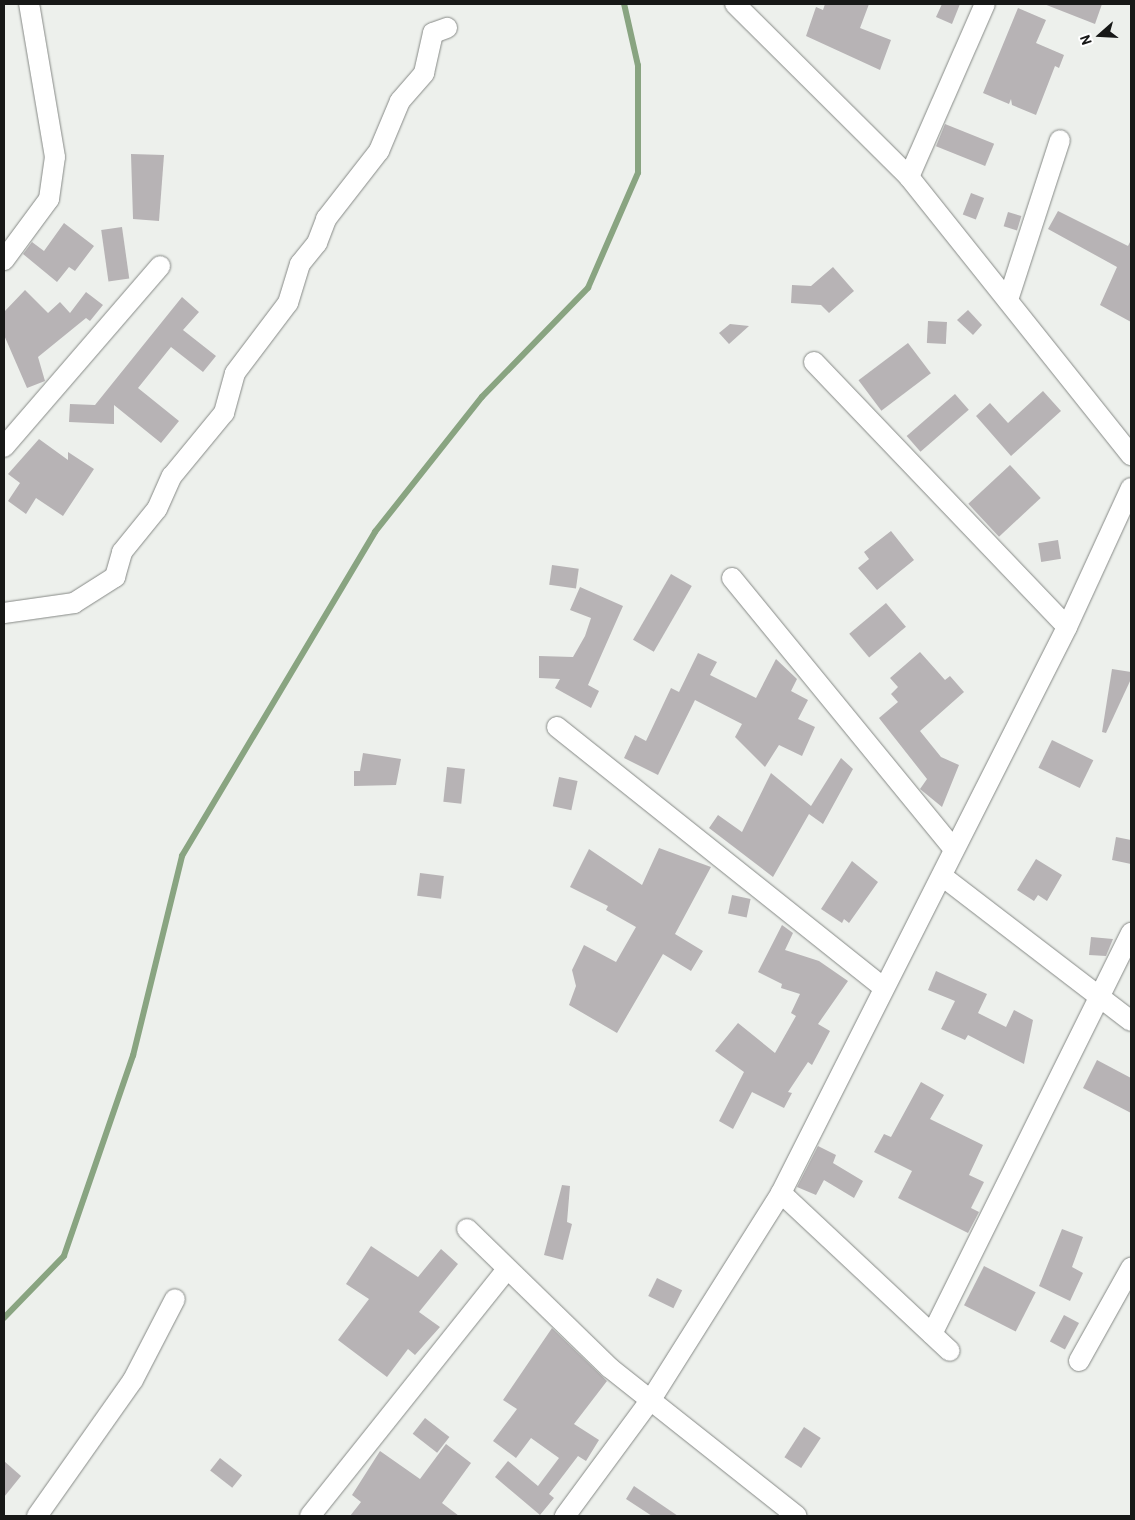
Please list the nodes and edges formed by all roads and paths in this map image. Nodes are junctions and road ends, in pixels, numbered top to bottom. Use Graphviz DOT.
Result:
graph roads {
  1 [pos="29,4"];
  2 [pos="735,4"];
  3 [pos="985,4"];
  4 [pos="447,28"];
  5 [pos="1060,140"];
  6 [pos="909,176"];
  7 [pos="4,260"];
  8 [pos="160,266"];
  9 [pos="1008,300"];
  10 [pos="814,362"];
  11 [pos="4,447"];
  12 [pos="1131,455"];
  13 [pos="1131,488"];
  14 [pos="732,578"];
  15 [pos="4,613"];
  16 [pos="1067,627"];
  17 [pos="557,727"];
  18 [pos="954,849"];
  19 [pos="942,876"];
  20 [pos="1131,933"];
  21 [pos="884,988"];
  22 [pos="1097,994"];
  23 [pos="1131,1021"];
  24 [pos="782,1193"];
  25 [pos="467,1229"];
  26 [pos="1131,1268"];
  27 [pos="507,1269"];
  28 [pos="175,1299"];
  29 [pos="932,1334"];
  30 [pos="950,1350"];
  31 [pos="1079,1361"];
  32 [pos="652,1398"];
  33 [pos="37,1516"];
  34 [pos="310,1516"];
  35 [pos="565,1516"];
  36 [pos="797,1516"];
  1 -- 7 [label="street"];
  2 -- 6 [label="street"];
  3 -- 6 [label="street"];
  4 -- 15 [label="street"];
  5 -- 9 [label="street"];
  6 -- 9 [label="street"];
  8 -- 11 [label="street"];
  9 -- 12 [label="street"];
  10 -- 16 [label="street"];
  13 -- 16 [label="street"];
  14 -- 18 [label="street"];
  16 -- 18 [label="street"];
  17 -- 21 [label="street"];
  18 -- 19 [label="street"];
  19 -- 21 [label="street"];
  19 -- 22 [label="street"];
  20 -- 22 [label="street"];
  21 -- 24 [label="street"];
  22 -- 23 [label="street"];
  22 -- 29 [label="street"];
  24 -- 29 [label="street"];
  24 -- 32 [label="street"];
  25 -- 27 [label="street"];
  26 -- 31 [label="street"];
  27 -- 32 [label="street"];
  27 -- 34 [label="street"];
  28 -- 33 [label="street"];
  29 -- 30 [label="street"];
  32 -- 35 [label="street"];
  32 -- 36 [label="street"];
}
